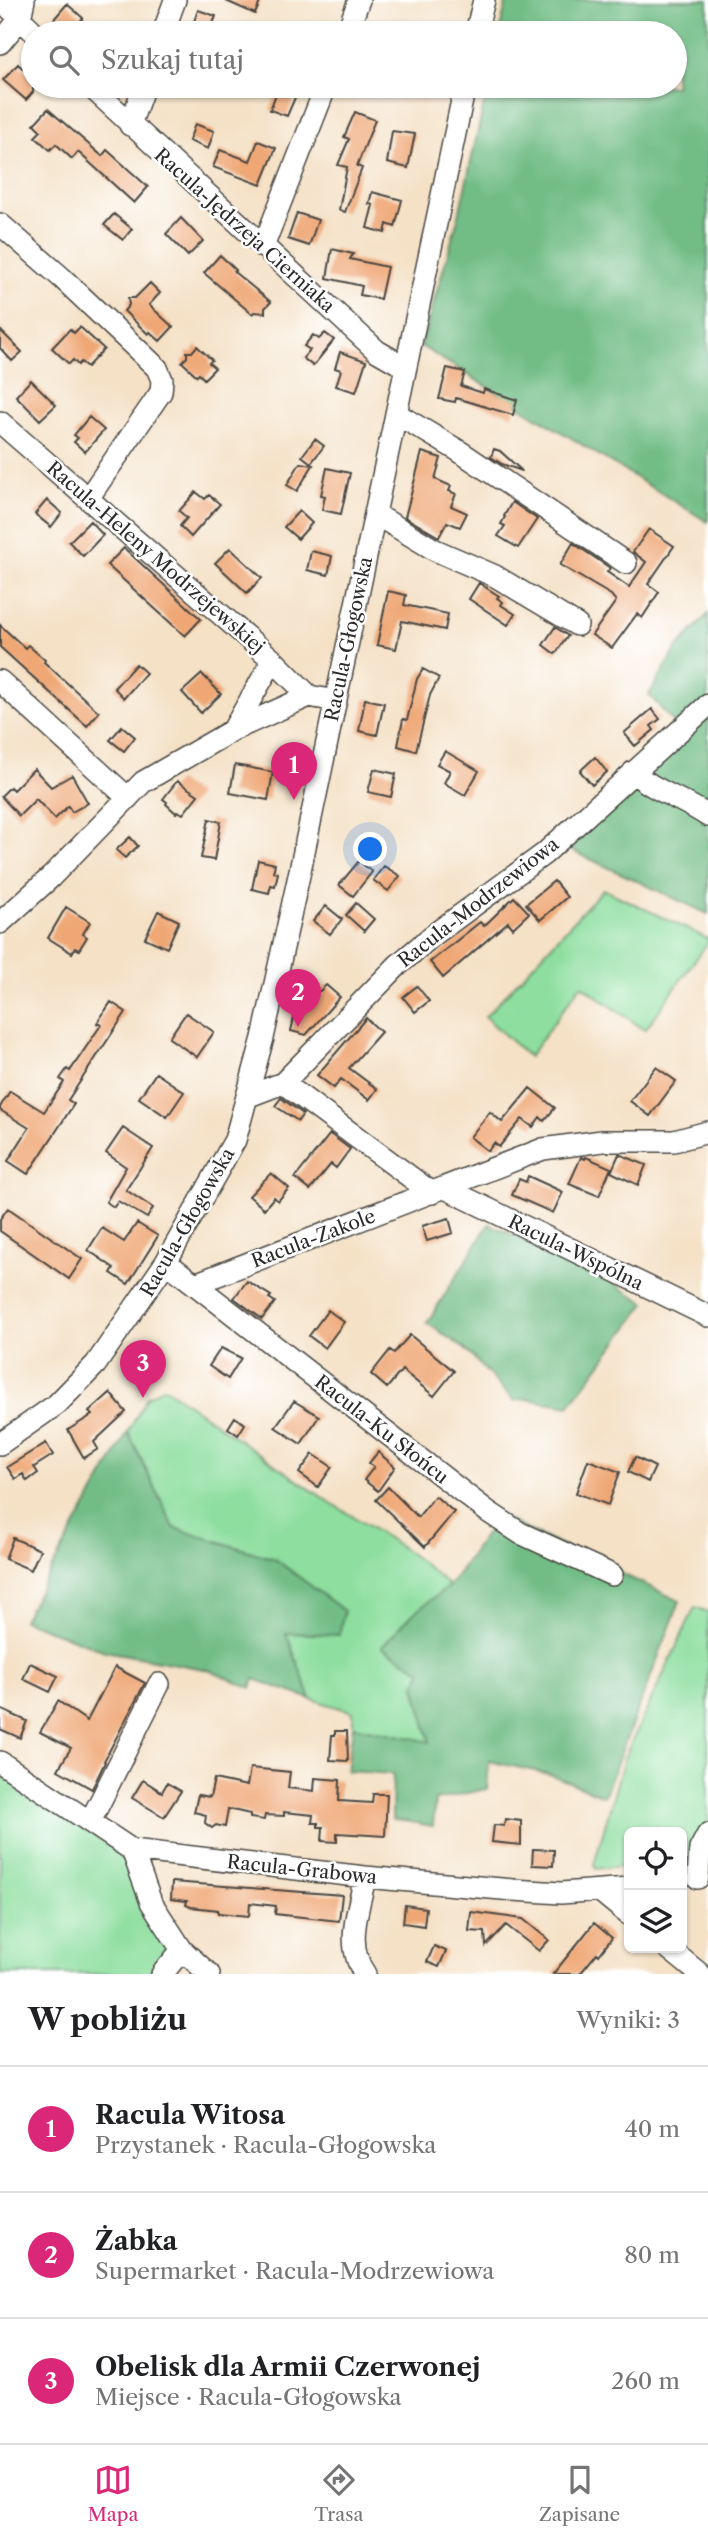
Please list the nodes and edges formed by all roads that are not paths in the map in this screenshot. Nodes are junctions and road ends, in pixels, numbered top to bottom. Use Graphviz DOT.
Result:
graph roads {
  1 [pos="1,0"];
  2 [pos="174,0"];
  3 [pos="359,0"];
  4 [pos="484,0"];
  5 [pos="27,17"];
  6 [pos="167,21"];
  7 [pos="351,21"];
  8 [pos="479,21"];
  9 [pos="21,23"];
  10 [pos="0,43"];
  11 [pos="103,98"];
  12 [pos="140,98"];
  13 [pos="322,98"];
  14 [pos="462,98"];
  15 [pos="130,124"];
  16 [pos="0,224"];
  17 [pos="263,247"];
  18 [pos="405,367"];
  19 [pos="397,414"];
  20 [pos="0,422"];
  21 [pos="89,497"];
  22 [pos="375,514"];
  23 [pos="626,563"];
  24 [pos="577,625"];
  25 [pos="273,660"];
  26 [pos="0,681"];
  27 [pos="309,696"];
  28 [pos="336,701"];
  29 [pos="708,705"];
  30 [pos="233,730"];
  31 [pos="633,772"];
  32 [pos="128,798"];
  33 [pos="708,816"];
  34 [pos="0,923"];
  35 [pos="283,1083"];
  36 [pos="249,1096"];
  37 [pos="708,1132"];
  38 [pos="438,1191"];
  39 [pos="166,1262"];
  40 [pos="195,1284"];
  41 [pos="708,1316"];
  42 [pos="0,1444"];
  43 [pos="612,1575"];
  44 [pos="159,1684"];
  45 [pos="0,1762"];
  46 [pos="90,1822"];
  47 [pos="708,1833"];
  48 [pos="132,1850"];
  49 [pos="365,1877"];
  50 [pos="696,1879"];
  51 [pos="624,1889"];
  52 [pos="601,1892"];
  53 [pos="624,1911"];
  54 [pos="182,1950"];
  55 [pos="674,1953"];
  56 [pos="162,1974"];
  57 [pos="209,1974"];
  58 [pos="366,1974"];
  59 [pos="699,1974"];
  1 -- 5 [label="street"];
  2 -- 6 [label="street"];
  3 -- 7 [label="street"];
  4 -- 8 [label="street"];
  9 -- 10 [label="street"];
  11 -- 15 [label="street, Racula-Jędrzeja Cierniaka"];
  12 -- 15 [label="street"];
  13 -- 17 [label="street"];
  14 -- 18 [label="street, Racula-Głogowska"];
  15 -- 17 [label="street, Racula-Jędrzeja Cierniaka"];
  16 -- 21 [label="street"];
  17 -- 18 [label="street, Racula-Jędrzeja Cierniaka"];
  18 -- 19 [label="street, Racula-Głogowska"];
  19 -- 22 [label="street, Racula-Głogowska"];
  19 -- 23 [label="street"];
  20 -- 21 [label="street, Racula-Heleny Modrzejewskiej"];
  21 -- 25 [label="street, Racula-Heleny Modrzejewskiej"];
  22 -- 24 [label="street"];
  22 -- 28 [label="street, Racula-Głogowska"];
  25 -- 27 [label="street, Racula-Heleny Modrzejewskiej"];
  25 -- 30 [label="street"];
  26 -- 32 [label="street"];
  27 -- 28 [label="street"];
  27 -- 30 [label="street"];
  28 -- 36 [label="street, Racula-Głogowska"];
  29 -- 31 [label="street, Racula-Modrzewiowa"];
  30 -- 32 [label="street"];
  31 -- 33 [label="street"];
  31 -- 35 [label="street, Racula-Modrzewiowa"];
  32 -- 34 [label="street"];
  35 -- 36 [label="street, Racula-Modrzewiowa"];
  35 -- 38 [label="street"];
  36 -- 39 [label="street, Racula-Głogowska"];
  37 -- 38 [label="street, Racula-Zakole"];
  38 -- 40 [label="street, Racula-Zakole"];
  38 -- 41 [label="street, Racula-Wspólna"];
  39 -- 40 [label="street, Racula-Ku Słońcu"];
  39 -- 42 [label="street, Racula-Głogowska"];
  40 -- 43 [label="street, Racula-Ku Słońcu"];
  44 -- 46 [label="street"];
  45 -- 46 [label="street, Racula-Grabowa"];
  46 -- 48 [label="street, Racula-Grabowa"];
  47 -- 50 [label="street"];
  48 -- 49 [label="street, Racula-Grabowa"];
  48 -- 54 [label="street"];
  49 -- 52 [label="street, Racula-Grabowa"];
  49 -- 58 [label="street"];
  51 -- 52 [label="street, Racula-Grabowa"];
  52 -- 53 [label="street"];
  54 -- 56 [label="street"];
  54 -- 57 [label="street"];
  55 -- 59 [label="street"];
}
